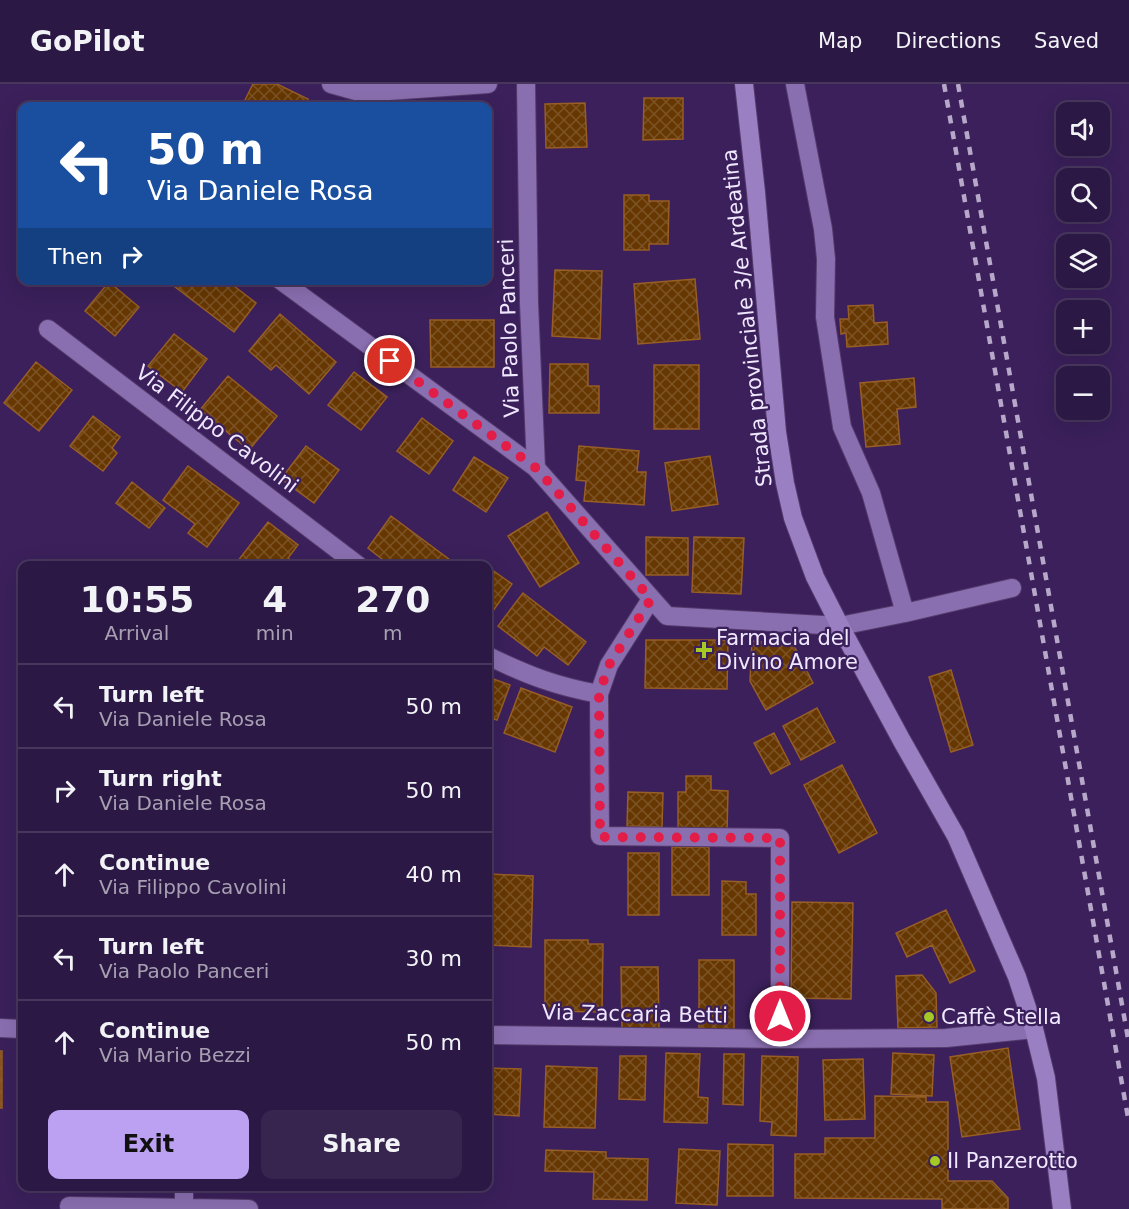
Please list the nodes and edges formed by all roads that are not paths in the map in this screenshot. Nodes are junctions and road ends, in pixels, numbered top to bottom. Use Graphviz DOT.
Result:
graph roads {
  1 [pos="332,84"];
  2 [pos="488,84"];
  3 [pos="526,84"];
  4 [pos="744,84"];
  5 [pos="795,84"];
  6 [pos="287,285"];
  7 [pos="48,329"];
  8 [pos="536,468"];
  9 [pos="352,561"];
  10 [pos="1011,588"];
  11 [pos="651,599"];
  12 [pos="905,613"];
  13 [pos="840,626"];
  14 [pos="492,658"];
  15 [pos="599,694"];
  16 [pos="0,1028"];
  17 [pos="18,1029"];
  18 [pos="1034,1029"];
  19 [pos="492,1035"];
  20 [pos="780,1039"];
  21 [pos="184,1191"];
  22 [pos="69,1206"];
  23 [pos="184,1208"];
  24 [pos="249,1209"];
  25 [pos="1062,1209"];
  1 -- 2 [label="street"];
  3 -- 8 [label="street, Via Paolo Panceri"];
  4 -- 13 [label="main road, Strada provinciale 3/e Ardeatina"];
  5 -- 12 [label="street"];
  6 -- 8 [label="street"];
  7 -- 9 [label="street, Via Filippo Cavolini"];
  8 -- 11 [label="street"];
  10 -- 12 [label="street"];
  11 -- 13 [label="street"];
  11 -- 15 [label="street"];
  12 -- 13 [label="street"];
  13 -- 18 [label="main road, Strada provinciale 3/e Ardeatina"];
  14 -- 15 [label="street"];
  15 -- 20 [label="street"];
  16 -- 17 [label="street"];
  18 -- 20 [label="street, Via Zaccaria Betti"];
  18 -- 25 [label="main road, Strada provinciale 3/e Ardeatina"];
  19 -- 20 [label="street, Via Zaccaria Betti"];
  21 -- 23 [label="street"];
  22 -- 23 [label="street"];
  23 -- 24 [label="street"];
}
